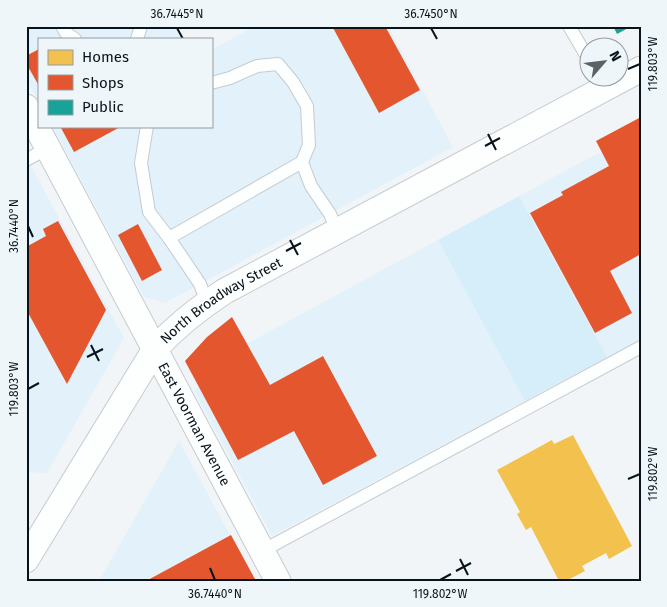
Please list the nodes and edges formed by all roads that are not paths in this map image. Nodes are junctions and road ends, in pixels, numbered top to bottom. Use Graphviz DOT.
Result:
graph roads {
  1 [pos="62,26"];
  2 [pos="141,26"];
  3 [pos="569,26"];
  4 [pos="74,38"];
  5 [pos="137,38"];
  6 [pos="580,45"];
  7 [pos="212,83"];
  8 [pos="592,88"];
  9 [pos="26,107"];
  10 [pos="147,128"];
  11 [pos="48,148"];
  12 [pos="26,160"];
  13 [pos="302,162"];
  14 [pos="337,231"];
  15 [pos="169,238"];
  16 [pos="207,303"];
  17 [pos="641,347"];
  18 [pos="155,349"];
  19 [pos="262,551"];
  20 [pos="26,560"];
  21 [pos="278,581"];
  1 -- 4 [label="lane"];
  2 -- 5 [label="lane"];
  3 -- 6 [label="lane"];
  7 -- 13 [label="lane"];
  8 -- 14 [label="street, North Broadway Street"];
  9 -- 11 [label="street, East Voorman Avenue"];
  10 -- 15 [label="lane"];
  11 -- 12 [label="lane"];
  11 -- 18 [label="street, East Voorman Avenue"];
  13 -- 14 [label="lane"];
  13 -- 15 [label="lane"];
  14 -- 16 [label="street, North Broadway Street"];
  15 -- 16 [label="lane"];
  16 -- 18 [label="street, North Broadway Street"];
  17 -- 19 [label="lane"];
  18 -- 19 [label="street, East Voorman Avenue"];
  18 -- 20 [label="street, North Broadway Street"];
  19 -- 21 [label="street, East Voorman Avenue"];
}
